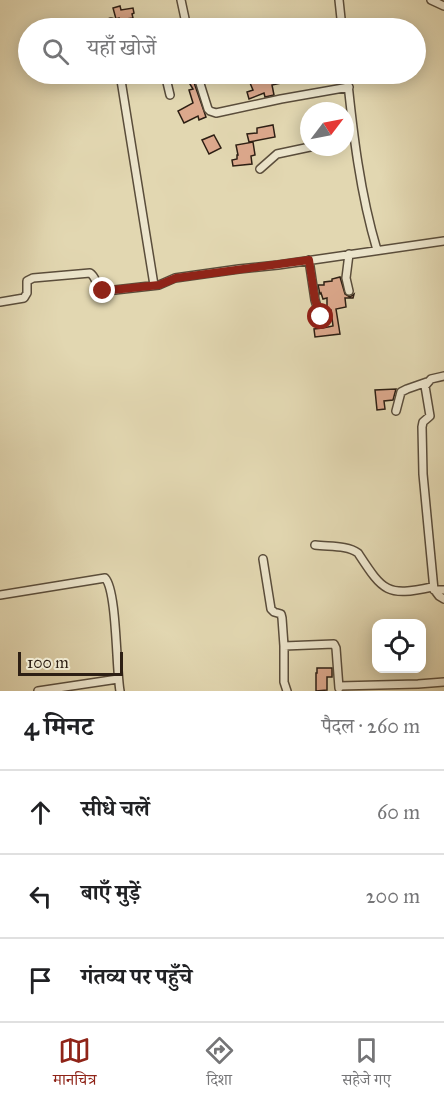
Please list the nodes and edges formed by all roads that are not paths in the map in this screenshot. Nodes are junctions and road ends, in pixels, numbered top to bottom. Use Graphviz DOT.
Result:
graph roads {
  1 [pos="181,0"];
  2 [pos="339,0"];
  3 [pos="431,0"];
  4 [pos="444,6"];
  5 [pos="185,18"];
  6 [pos="341,18"];
  7 [pos="122,84"];
  8 [pos="167,84"];
  9 [pos="200,84"];
  10 [pos="349,84"];
  11 [pos="349,87"];
  12 [pos="170,95"];
  13 [pos="355,139"];
  14 [pos="300,149"];
  15 [pos="260,169"];
  16 [pos="444,241"];
  17 [pos="377,250"];
  18 [pos="349,254"];
  19 [pos="309,260"];
  20 [pos="154,285"];
  21 [pos="349,291"];
  22 [pos="0,302"];
  23 [pos="322,323"];
  24 [pos="444,376"];
  25 [pos="427,382"];
  26 [pos="396,411"];
  27 [pos="315,545"];
  28 [pos="263,559"];
  29 [pos="433,588"];
  30 [pos="444,590"];
  31 [pos="0,594"];
  32 [pos="444,599"];
  33 [pos="284,646"];
  34 [pos="118,679"];
  35 [pos="444,682"];
  36 [pos="339,689"];
  37 [pos="38,691"];
  38 [pos="120,691"];
  39 [pos="287,691"];
  1 -- 5 [label="street"];
  2 -- 6 [label="street"];
  3 -- 4 [label="street"];
  7 -- 20 [label="street"];
  8 -- 12 [label="street"];
  9 -- 11 [label="street"];
  10 -- 11 [label="street"];
  11 -- 13 [label="street"];
  13 -- 17 [label="street"];
  14 -- 15 [label="street"];
  16 -- 17 [label="street"];
  17 -- 18 [label="street"];
  18 -- 19 [label="street"];
  18 -- 21 [label="street"];
  19 -- 20 [label="street"];
  19 -- 23 [label="street"];
  20 -- 22 [label="street"];
  24 -- 25 [label="street"];
  25 -- 26 [label="street"];
  25 -- 29 [label="street"];
  27 -- 29 [label="street"];
  28 -- 33 [label="street"];
  29 -- 30 [label="street"];
  29 -- 32 [label="street"];
  31 -- 34 [label="street"];
  33 -- 36 [label="street"];
  33 -- 39 [label="street"];
  34 -- 37 [label="street"];
  34 -- 38 [label="street"];
  35 -- 36 [label="street"];
}
